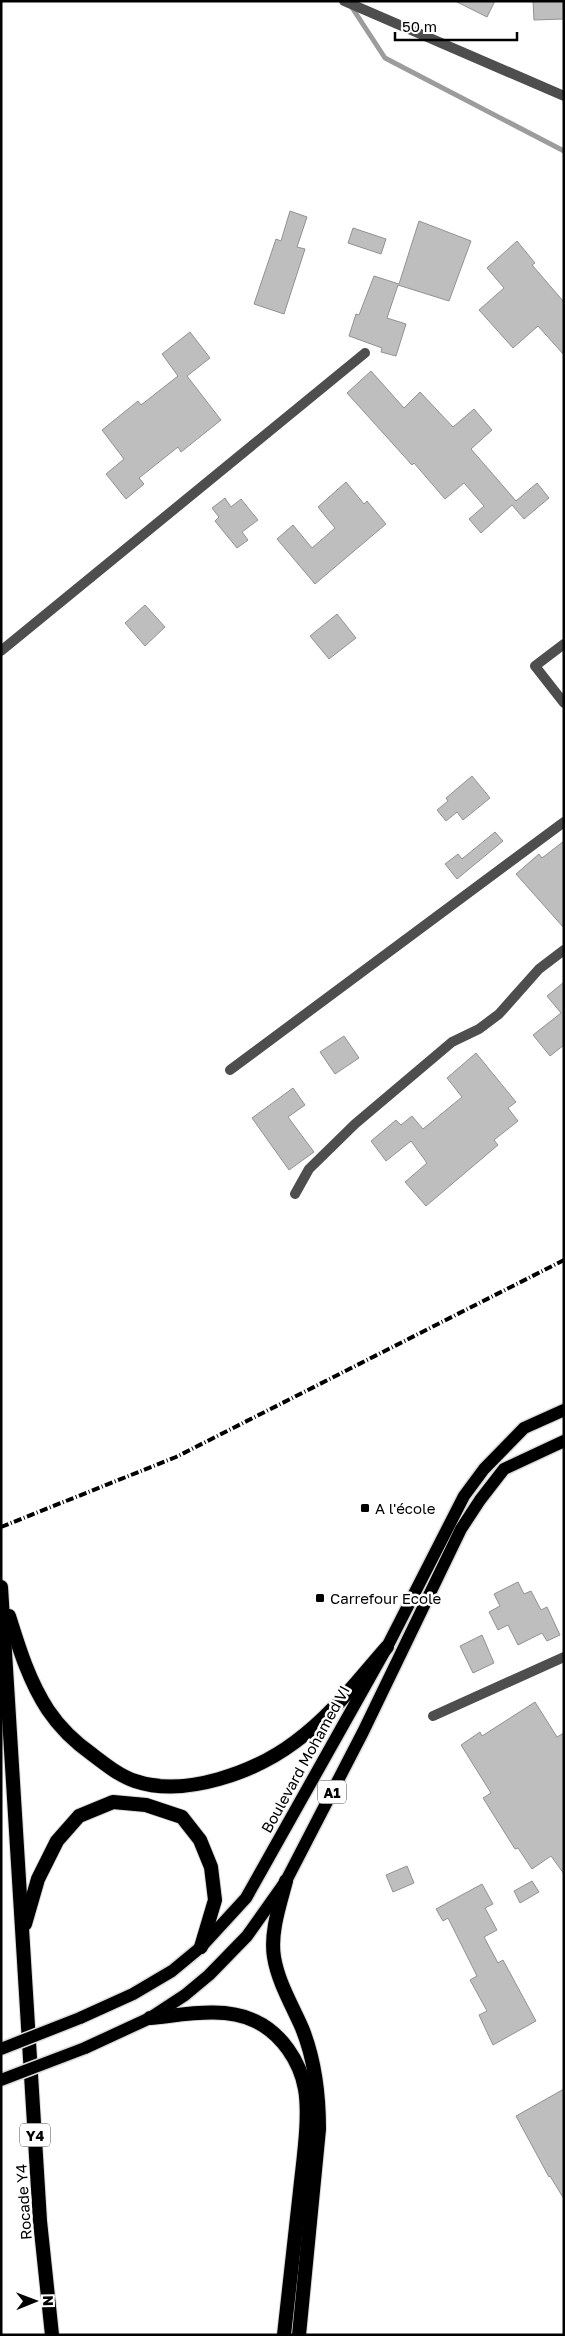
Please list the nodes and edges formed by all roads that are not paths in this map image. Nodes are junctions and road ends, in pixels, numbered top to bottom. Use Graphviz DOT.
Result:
graph roads {
  1 [pos="344,1"];
  2 [pos="564,96"];
  3 [pos="365,353"];
  4 [pos="564,644"];
  5 [pos="1,651"];
  6 [pos="564,703"];
  7 [pos="564,822"];
  8 [pos="564,950"];
  9 [pos="230,1070"];
  10 [pos="295,1194"];
  11 [pos="564,1410"];
  12 [pos="564,1440"];
  13 [pos="1,1587"];
  14 [pos="2,1594"];
  15 [pos="387,1647"];
  16 [pos="564,1657"];
  17 [pos="433,1716"];
  18 [pos="286,1881"];
  19 [pos="23,1934"];
  20 [pos="201,1947"];
  21 [pos="150,2018"];
  22 [pos="1,2049"];
  23 [pos="1,2080"];
  24 [pos="52,2335"];
  25 [pos="284,2335"];
  26 [pos="299,2335"];
  1 -- 2 [label="street"];
  3 -- 5 [label="street"];
  4 -- 6 [label="street"];
  7 -- 9 [label="street"];
  8 -- 10 [label="street"];
  11 -- 15 [label="main road, Boulevard Mohamed VI / A1"];
  12 -- 18 [label="main road, A1"];
  13 -- 14 [label="highway, Rocade Y4 / Y4"];
  14 -- 15 [label="highway"];
  14 -- 19 [label="highway, Rocade Y4 / Y4"];
  15 -- 20 [label="main road, Boulevard Mohamed VI / A1"];
  16 -- 17 [label="street"];
  18 -- 21 [label="main road, A1"];
  18 -- 26 [label="highway"];
  19 -- 20 [label="highway"];
  19 -- 24 [label="highway, Rocade Y4 / Y4"];
  20 -- 22 [label="main road, Boulevard Mohamed VI / A1, bridge"];
  21 -- 23 [label="main road, A1, bridge"];
  21 -- 25 [label="highway"];
}
